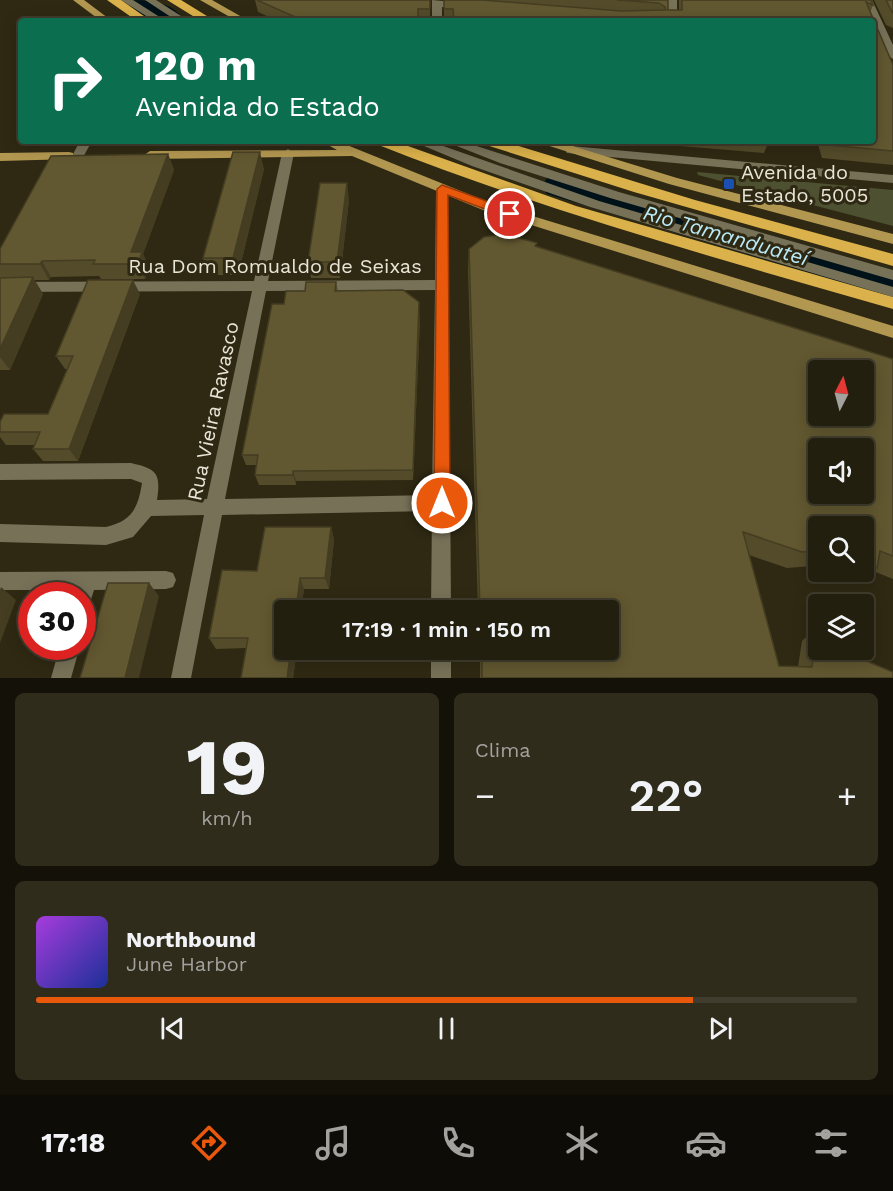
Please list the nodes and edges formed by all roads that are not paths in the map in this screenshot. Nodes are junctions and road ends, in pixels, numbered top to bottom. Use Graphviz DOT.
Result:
graph roads {
  1 [pos="78,0"];
  2 [pos="113,0"];
  3 [pos="126,0"];
  4 [pos="150,0"];
  5 [pos="173,0"];
  6 [pos="205,0"];
  7 [pos="672,0"];
  8 [pos="867,0"];
  9 [pos="437,2"];
  10 [pos="473,7"];
  11 [pos="103,18"];
  12 [pos="140,18"];
  13 [pos="156,18"];
  14 [pos="179,18"];
  15 [pos="203,18"];
  16 [pos="238,18"];
  17 [pos="437,18"];
  18 [pos="672,18"];
  19 [pos="889,39"];
  20 [pos="893,56"];
  21 [pos="86,144"];
  22 [pos="333,144"];
  23 [pos="388,144"];
  24 [pos="426,144"];
  25 [pos="459,144"];
  26 [pos="497,144"];
  27 [pos="553,144"];
  28 [pos="571,150"];
  29 [pos="288,153"];
  30 [pos="352,153"];
  31 [pos="138,155"];
  32 [pos="84,156"];
  33 [pos="0,157"];
  34 [pos="893,179"];
  35 [pos="442,189"];
  36 [pos="893,239"];
  37 [pos="893,260"];
  38 [pos="893,275"];
  39 [pos="260,285"];
  40 [pos="443,285"];
  41 [pos="0,286"];
  42 [pos="893,292"];
  43 [pos="893,303"];
  44 [pos="893,332"];
  45 [pos="0,472"];
  46 [pos="442,503"];
  47 [pos="215,506"];
  48 [pos="147,508"];
  49 [pos="0,533"];
  50 [pos="166,580"];
  51 [pos="0,581"];
  52 [pos="18,583"];
  53 [pos="96,589"];
  54 [pos="441,600"];
  55 [pos="66,660"];
  56 [pos="441,660"];
  57 [pos="61,678"];
  58 [pos="181,678"];
  59 [pos="441,678"];
  1 -- 11 [label="main road"];
  2 -- 12 [label="highway"];
  3 -- 13 [label="street"];
  4 -- 14 [label="street"];
  5 -- 15 [label="highway"];
  6 -- 16 [label="main road"];
  7 -- 18 [label="street"];
  8 -- 19 [label="street"];
  9 -- 10 [label="street"];
  9 -- 17 [label="street"];
  19 -- 20 [label="street"];
  21 -- 32 [label="street"];
  22 -- 30 [label="main road"];
  23 -- 43 [label="highway"];
  24 -- 42 [label="street"];
  25 -- 38 [label="street"];
  26 -- 37 [label="highway"];
  27 -- 28 [label="main road"];
  28 -- 34 [label="street"];
  28 -- 36 [label="main road"];
  29 -- 30 [label="main road"];
  29 -- 31 [label="main road"];
  29 -- 39 [label="street, Rua Vieira Ravasco"];
  30 -- 35 [label="main road"];
  32 -- 33 [label="main road"];
  35 -- 40 [label="street"];
  35 -- 44 [label="main road"];
  39 -- 40 [label="street, Rua Dom Romualdo de Seixas"];
  39 -- 41 [label="street, Rua Dom Romualdo de Seixas"];
  39 -- 47 [label="street, Rua Vieira Ravasco"];
  40 -- 46 [label="street"];
  45 -- 48 [label="street"];
  46 -- 47 [label="street"];
  46 -- 54 [label="street"];
  47 -- 48 [label="street"];
  47 -- 58 [label="street, Rua Vieira Ravasco"];
  48 -- 49 [label="street"];
  50 -- 53 [label="street"];
  51 -- 52 [label="street"];
  55 -- 57 [label="street"];
  56 -- 59 [label="street"];
}
